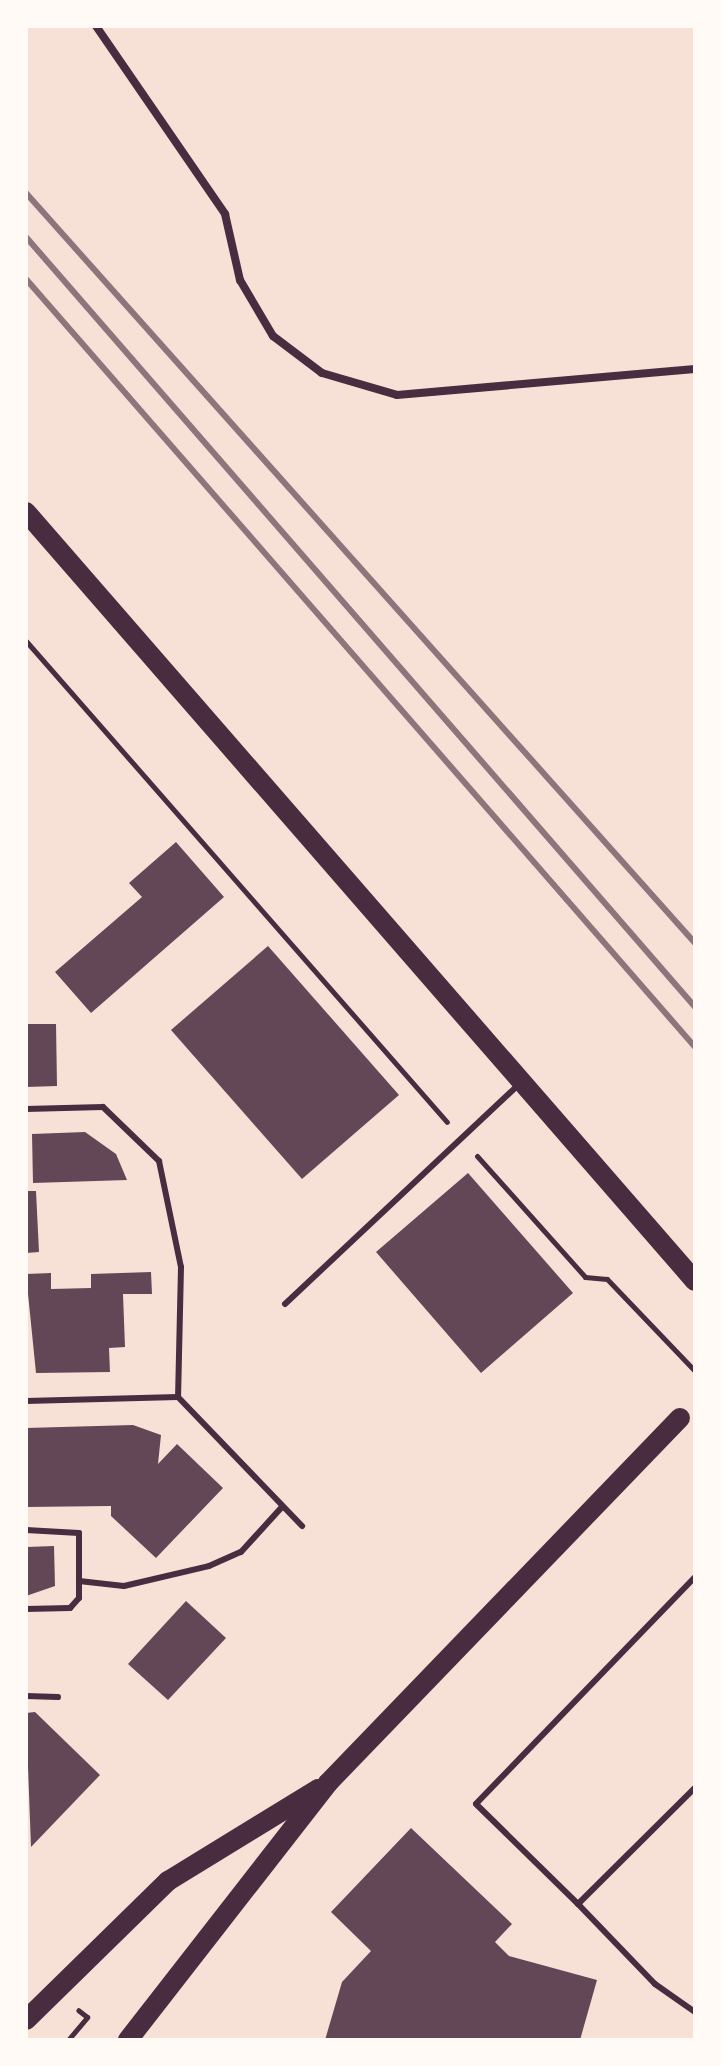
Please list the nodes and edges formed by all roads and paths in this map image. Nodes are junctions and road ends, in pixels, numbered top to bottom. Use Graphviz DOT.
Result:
graph roads {
  1 [pos="96,26"];
  2 [pos="695,369"];
  3 [pos="26,512"];
  4 [pos="26,641"];
  5 [pos="522,1080"];
  6 [pos="26,1109"];
  7 [pos="461,1138"];
  8 [pos="695,1281"];
  9 [pos="285,1304"];
  10 [pos="695,1371"];
  11 [pos="178,1397"];
  12 [pos="26,1401"];
  13 [pos="680,1418"];
  14 [pos="282,1507"];
  15 [pos="302,1526"];
  16 [pos="26,1530"];
  17 [pos="695,1577"];
  18 [pos="79,1581"];
  19 [pos="26,1609"];
  20 [pos="26,1696"];
  21 [pos="58,1697"];
  22 [pos="328,1783"];
  23 [pos="695,1788"];
  24 [pos="578,1904"];
  25 [pos="695,2012"];
  26 [pos="87,2017"];
  27 [pos="26,2020"];
  28 [pos="68,2040"];
  29 [pos="128,2040"];
  1 -- 2 [label="street"];
  3 -- 5 [label="main road"];
  4 -- 7 [label="path"];
  5 -- 7 [label="lane"];
  5 -- 8 [label="main road"];
  6 -- 11 [label="lane"];
  7 -- 9 [label="lane"];
  7 -- 10 [label="path"];
  11 -- 12 [label="lane"];
  11 -- 14 [label="lane"];
  13 -- 22 [label="main road"];
  14 -- 15 [label="lane"];
  14 -- 18 [label="lane"];
  16 -- 18 [label="lane"];
  17 -- 24 [label="lane"];
  18 -- 19 [label="lane"];
  20 -- 21 [label="lane"];
  22 -- 27 [label="main road"];
  22 -- 29 [label="main road"];
  23 -- 24 [label="lane"];
  24 -- 25 [label="lane"];
  26 -- 28 [label="path"];
}
